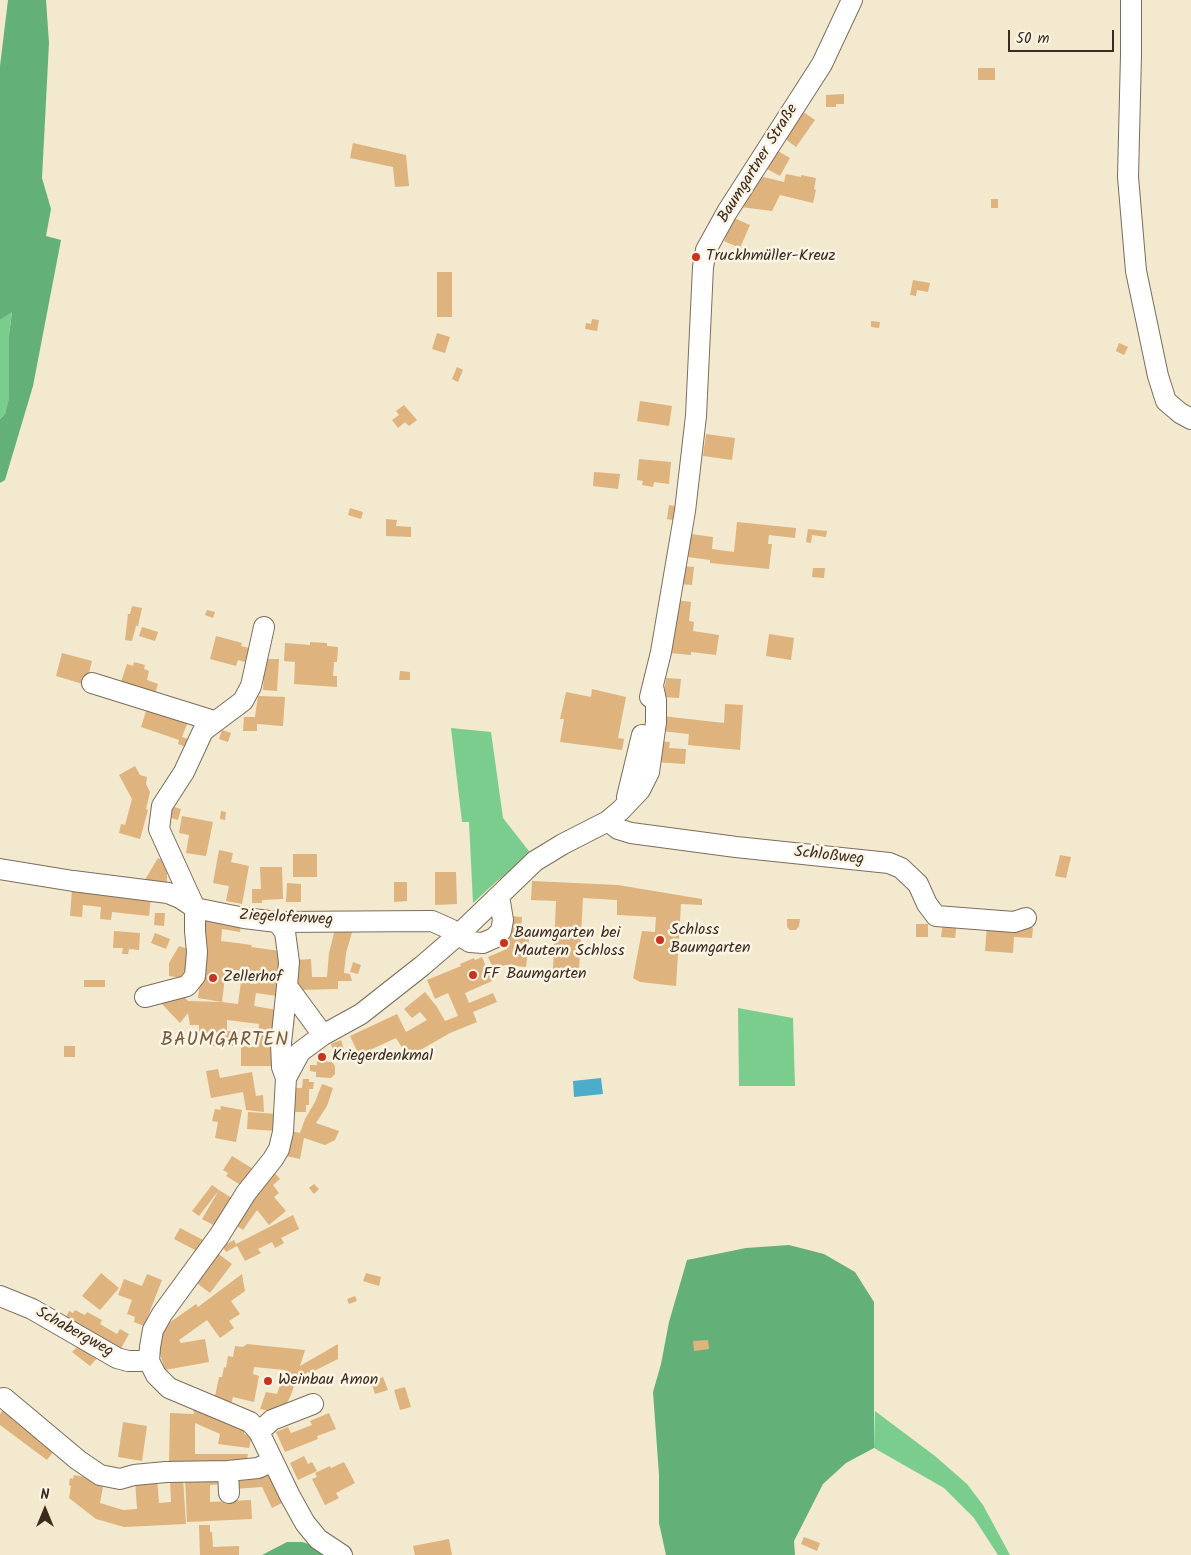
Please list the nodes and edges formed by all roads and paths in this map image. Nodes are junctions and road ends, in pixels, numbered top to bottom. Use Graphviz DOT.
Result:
graph roads {
  1 [pos="852,0"];
  2 [pos="1130,0"];
  3 [pos="1191,420"];
  4 [pos="264,627"];
  5 [pos="92,683"];
  6 [pos="214,721"];
  7 [pos="615,816"];
  8 [pos="0,870"];
  9 [pos="499,896"];
  10 [pos="195,908"];
  11 [pos="1026,918"];
  12 [pos="278,922"];
  13 [pos="458,935"];
  14 [pos="287,986"];
  15 [pos="145,997"];
  16 [pos="316,1040"];
  17 [pos="281,1043"];
  18 [pos="286,1078"];
  19 [pos="0,1296"];
  20 [pos="149,1361"];
  21 [pos="4,1398"];
  22 [pos="313,1404"];
  23 [pos="259,1432"];
  24 [pos="273,1461"];
  25 [pos="228,1471"];
  26 [pos="229,1493"];
  27 [pos="342,1555"];
  1 -- 7 [label="street, Baumgartner Straße"];
  2 -- 3 [label="street"];
  4 -- 6 [label="street"];
  5 -- 6 [label="street"];
  6 -- 10 [label="street"];
  7 -- 9 [label="street"];
  7 -- 11 [label="street, Schloßweg"];
  8 -- 10 [label="street, Ziegelofenweg"];
  9 -- 13 [label="street"];
  9 -- 13 [label="street, Ziegelofenweg"];
  10 -- 12 [label="street, Ziegelofenweg"];
  10 -- 15 [label="street"];
  12 -- 13 [label="street, Ziegelofenweg"];
  12 -- 14 [label="street"];
  13 -- 16 [label="street"];
  14 -- 16 [label="street"];
  14 -- 17 [label="street"];
  16 -- 17 [label="street"];
  16 -- 18 [label="street"];
  17 -- 18 [label="street"];
  18 -- 20 [label="street"];
  19 -- 20 [label="street, Schabergweg"];
  20 -- 23 [label="street"];
  21 -- 25 [label="street"];
  22 -- 23 [label="street"];
  23 -- 24 [label="street"];
  24 -- 25 [label="street"];
  24 -- 27 [label="street"];
  25 -- 26 [label="street"];
}
